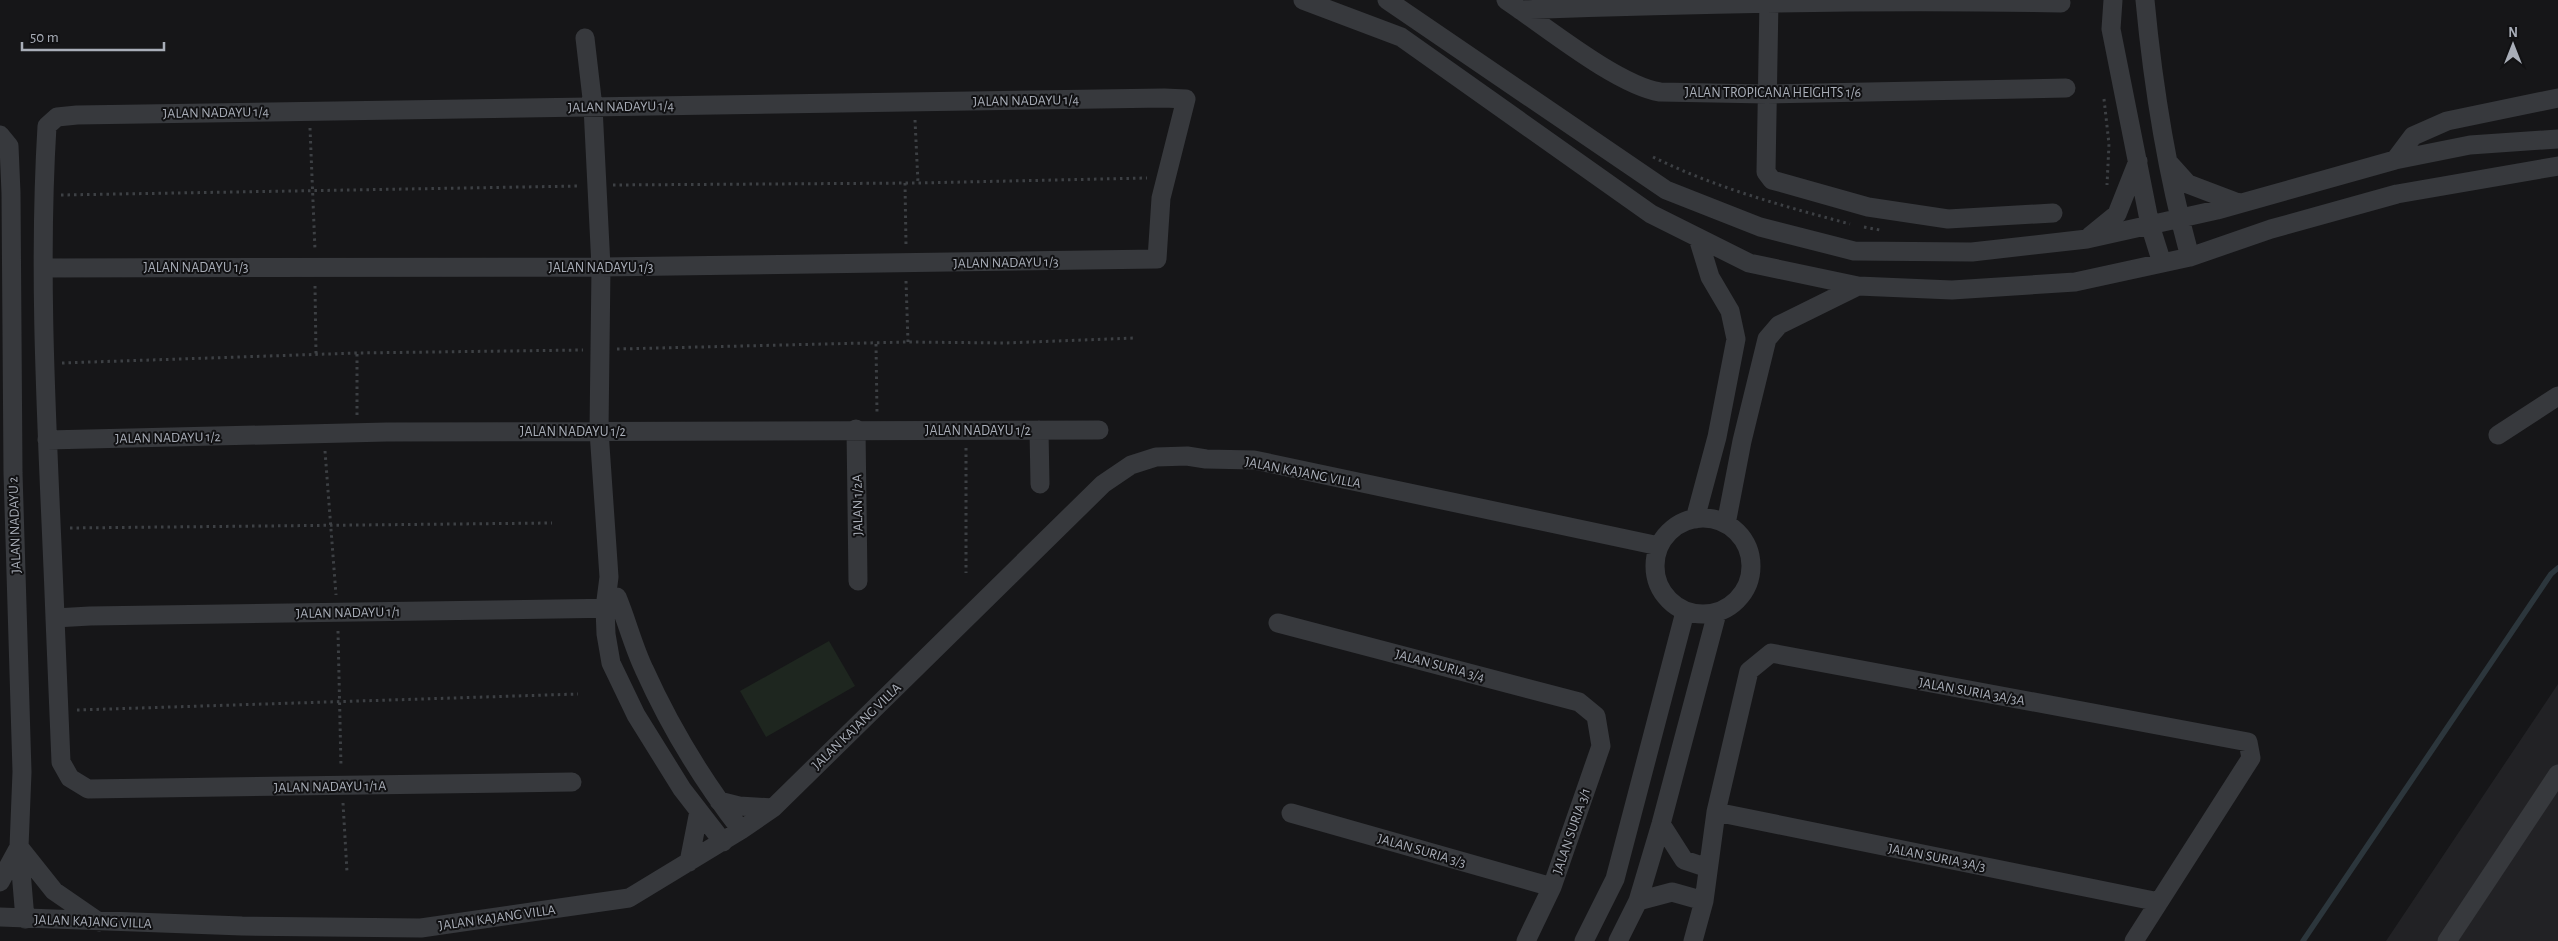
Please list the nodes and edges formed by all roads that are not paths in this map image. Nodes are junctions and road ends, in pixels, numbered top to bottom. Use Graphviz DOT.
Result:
graph roads {
  1 [pos="1303,0"];
  2 [pos="1387,0"];
  3 [pos="2113,0"];
  4 [pos="2145,0"];
  5 [pos="1769,2"];
  6 [pos="2061,3"];
  7 [pos="1513,5"];
  8 [pos="585,38"];
  9 [pos="2066,88"];
  10 [pos="1767,94"];
  11 [pos="2558,98"];
  12 [pos="593,107"];
  13 [pos="0,135"];
  14 [pos="2558,139"];
  15 [pos="2395,160"];
  16 [pos="2138,161"];
  17 [pos="2170,163"];
  18 [pos="2558,166"];
  19 [pos="2238,203"];
  20 [pos="2053,213"];
  21 [pos="2180,218"];
  22 [pos="2150,225"];
  23 [pos="1698,238"];
  24 [pos="2087,239"];
  25 [pos="2190,257"];
  26 [pos="1157,259"];
  27 [pos="2162,264"];
  28 [pos="602,267"];
  29 [pos="44,268"];
  30 [pos="1858,286"];
  31 [pos="6,312"];
  32 [pos="2558,396"];
  33 [pos="856,429"];
  34 [pos="1040,430"];
  35 [pos="1099,430"];
  36 [pos="599,431"];
  37 [pos="2498,435"];
  38 [pos="47,440"];
  39 [pos="1040,484"];
  40 [pos="1695,518"];
  41 [pos="1726,524"];
  42 [pos="1658,546"];
  43 [pos="858,581"];
  44 [pos="613,608"];
  45 [pos="1686,612"];
  46 [pos="1718,613"];
  47 [pos="55,618"];
  48 [pos="1278,622"];
  49 [pos="661,703"];
  50 [pos="636,715"];
  51 [pos="1596,716"];
  52 [pos="685,748"];
  53 [pos="664,761"];
  54 [pos="2558,774"];
  55 [pos="572,782"];
  56 [pos="719,801"];
  57 [pos="773,808"];
  58 [pos="699,811"];
  59 [pos="1716,812"];
  60 [pos="1292,813"];
  61 [pos="1661,824"];
  62 [pos="741,830"];
  63 [pos="722,842"];
  64 [pos="18,847"];
  65 [pos="689,862"];
  66 [pos="1708,868"];
  67 [pos="0,882"];
  68 [pos="1552,887"];
  69 [pos="1638,901"];
  70 [pos="1704,901"];
  71 [pos="2159,902"];
  72 [pos="0,916"];
  73 [pos="24,919"];
  74 [pos="99,922"];
  75 [pos="1526,941"];
  76 [pos="1584,941"];
  77 [pos="1618,941"];
  78 [pos="1694,941"];
  79 [pos="2134,941"];
  80 [pos="2447,941"];
  1 -- 23 [label="street"];
  2 -- 24 [label="street"];
  3 -- 16 [label="street"];
  4 -- 17 [label="street"];
  5 -- 6 [label="street"];
  5 -- 7 [label="street"];
  5 -- 10 [label="street"];
  7 -- 10 [label="street, JALAN TROPICANA HEIGHTS 1/6"];
  8 -- 12 [label="street"];
  9 -- 10 [label="street, JALAN TROPICANA HEIGHTS 1/6"];
  10 -- 20 [label="street"];
  11 -- 15 [label="street"];
  12 -- 26 [label="street, JALAN NADAYU 1/4"];
  12 -- 28 [label="street"];
  12 -- 29 [label="street, JALAN NADAYU 1/4"];
  13 -- 31 [label="street, JALAN NADAYU 2"];
  14 -- 15 [label="street"];
  15 -- 19 [label="street"];
  16 -- 22 [label="street"];
  16 -- 24 [label="street"];
  17 -- 19 [label="street"];
  17 -- 21 [label="street"];
  18 -- 25 [label="street"];
  19 -- 21 [label="street"];
  21 -- 22 [label="street"];
  21 -- 25 [label="street"];
  22 -- 24 [label="street"];
  22 -- 27 [label="street"];
  23 -- 30 [label="street"];
  23 -- 40 [label="street"];
  25 -- 27 [label="street"];
  26 -- 28 [label="street, JALAN NADAYU 1/3"];
  27 -- 30 [label="street"];
  28 -- 29 [label="street, JALAN NADAYU 1/3"];
  28 -- 36 [label="street"];
  29 -- 38 [label="street"];
  30 -- 41 [label="street"];
  31 -- 64 [label="street, JALAN NADAYU 2"];
  32 -- 37 [label="street"];
  33 -- 34 [label="street, JALAN NADAYU 1/2"];
  33 -- 36 [label="street, JALAN NADAYU 1/2"];
  33 -- 43 [label="street, JALAN 1/2A"];
  34 -- 35 [label="street, JALAN NADAYU 1/2"];
  34 -- 39 [label="street"];
  36 -- 38 [label="street, JALAN NADAYU 1/2"];
  36 -- 44 [label="street"];
  38 -- 47 [label="street"];
  40 -- 41 [label="street"];
  40 -- 42 [label="street"];
  41 -- 46 [label="street"];
  42 -- 45 [label="street"];
  42 -- 57 [label="street, JALAN KAJANG VILLA"];
  44 -- 47 [label="street, JALAN NADAYU 1/1"];
  44 -- 49 [label="street"];
  44 -- 50 [label="street"];
  45 -- 46 [label="street"];
  45 -- 76 [label="street"];
  46 -- 61 [label="street"];
  47 -- 55 [label="street, JALAN NADAYU 1/1A"];
  48 -- 51 [label="street, JALAN SURIA 3/4"];
  49 -- 50 [label="street"];
  49 -- 52 [label="street"];
  50 -- 53 [label="street"];
  51 -- 68 [label="street, JALAN SURIA 3/1"];
  52 -- 53 [label="street"];
  52 -- 56 [label="street"];
  53 -- 58 [label="street"];
  54 -- 80 [label="street"];
  56 -- 57 [label="street"];
  56 -- 62 [label="street"];
  57 -- 62 [label="street, JALAN KAJANG VILLA"];
  58 -- 63 [label="street"];
  58 -- 65 [label="street"];
  59 -- 66 [label="street, JALAN SURIA 3A/3A"];
  59 -- 71 [label="street, JALAN SURIA 3A/3"];
  59 -- 71 [label="street, JALAN SURIA 3A/3A"];
  60 -- 68 [label="street, JALAN SURIA 3/3"];
  61 -- 66 [label="street"];
  61 -- 69 [label="street"];
  62 -- 63 [label="street, JALAN KAJANG VILLA"];
  63 -- 65 [label="street, JALAN KAJANG VILLA"];
  64 -- 67 [label="street"];
  64 -- 73 [label="street, JALAN NADAYU 2"];
  64 -- 74 [label="street"];
  65 -- 74 [label="street, JALAN KAJANG VILLA"];
  66 -- 70 [label="street, JALAN SURIA 3A/3A"];
  68 -- 75 [label="street, JALAN SURIA 3/1"];
  69 -- 70 [label="street"];
  69 -- 77 [label="street"];
  70 -- 78 [label="street, JALAN SURIA 3A/3A"];
  71 -- 79 [label="street"];
  72 -- 73 [label="street, JALAN KAJANG VILLA"];
  73 -- 74 [label="street, JALAN KAJANG VILLA"];
}
